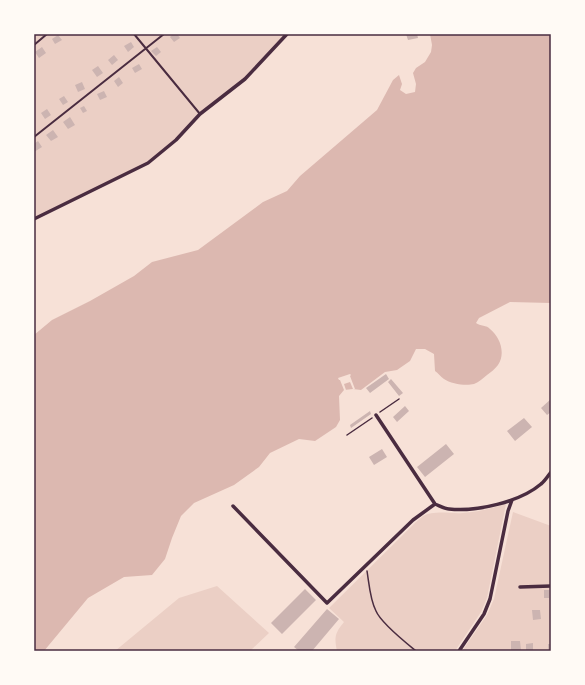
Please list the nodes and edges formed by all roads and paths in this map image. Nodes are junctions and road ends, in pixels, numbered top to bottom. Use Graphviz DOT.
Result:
graph roads {
  1 [pos="47,34"];
  2 [pos="134,34"];
  3 [pos="164,34"];
  4 [pos="287,34"];
  5 [pos="34,45"];
  6 [pos="145,48"];
  7 [pos="200,114"];
  8 [pos="34,137"];
  9 [pos="34,219"];
  10 [pos="376,415"];
  11 [pos="551,472"];
  12 [pos="512,500"];
  13 [pos="435,504"];
  14 [pos="233,506"];
  15 [pos="366,565"];
  16 [pos="551,586"];
  17 [pos="520,587"];
  18 [pos="416,651"];
  19 [pos="459,651"];
  1 -- 5 [label="lane"];
  2 -- 6 [label="lane"];
  3 -- 6 [label="lane"];
  4 -- 7 [label="street"];
  6 -- 7 [label="lane"];
  6 -- 8 [label="lane"];
  7 -- 9 [label="street"];
  10 -- 13 [label="street"];
  11 -- 12 [label="street"];
  12 -- 13 [label="street"];
  12 -- 19 [label="street"];
  13 -- 15 [label="street"];
  14 -- 15 [label="street"];
  15 -- 18 [label="path"];
  16 -- 17 [label="street"];
}
